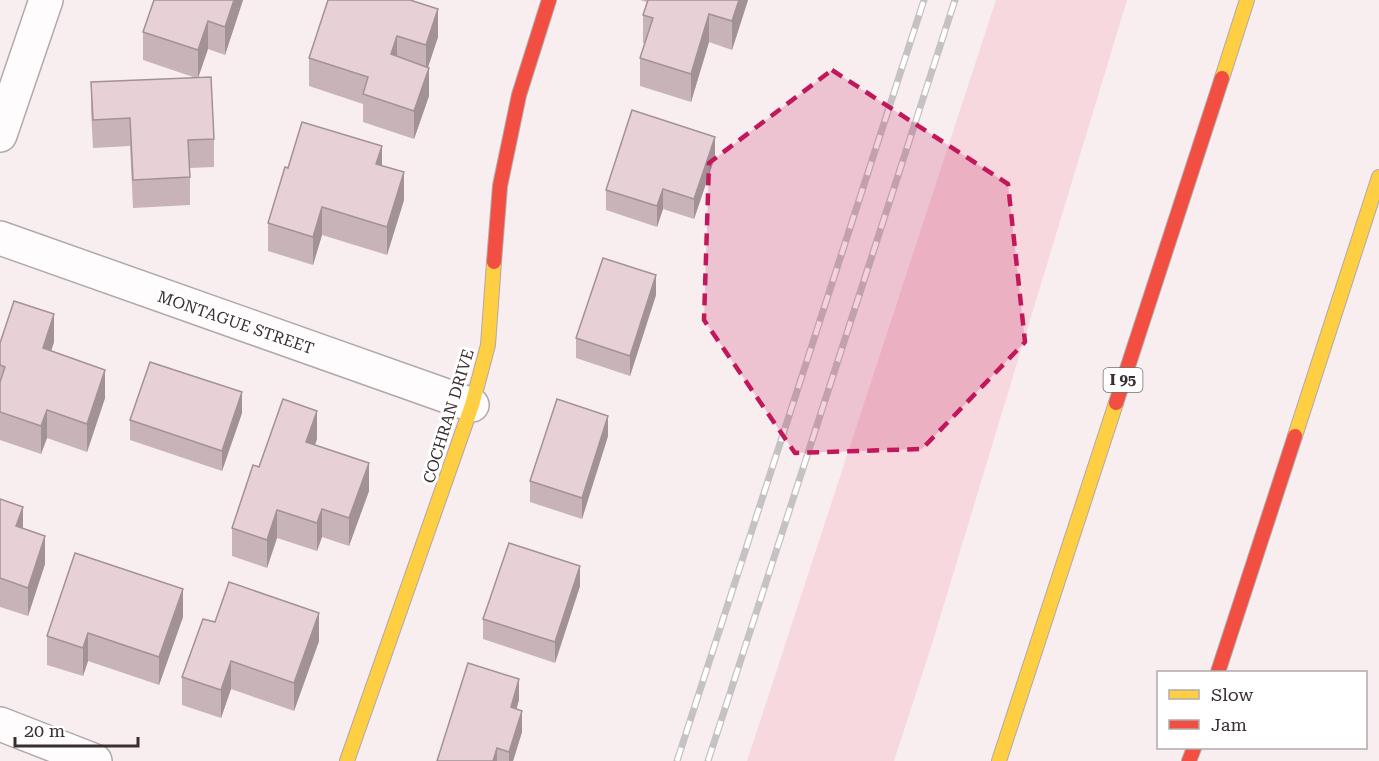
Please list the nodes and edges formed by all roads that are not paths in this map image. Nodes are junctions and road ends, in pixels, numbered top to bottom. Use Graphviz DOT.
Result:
graph roads {
  1 [pos="46,0"];
  2 [pos="549,0"];
  3 [pos="1247,0"];
  4 [pos="0,135"];
  5 [pos="1379,177"];
  6 [pos="0,238"];
  7 [pos="472,405"];
  8 [pos="1218,671"];
  9 [pos="0,724"];
  10 [pos="95,761"];
  11 [pos="347,761"];
  12 [pos="999,761"];
  1 -- 4 [label="street"];
  2 -- 7 [label="main road, COCHRAN DRIVE"];
  3 -- 12 [label="main road, I 95"];
  5 -- 8 [label="main road"];
  6 -- 7 [label="street, MONTAGUE STREET"];
  7 -- 11 [label="main road, COCHRAN DRIVE"];
  9 -- 10 [label="street"];
}
